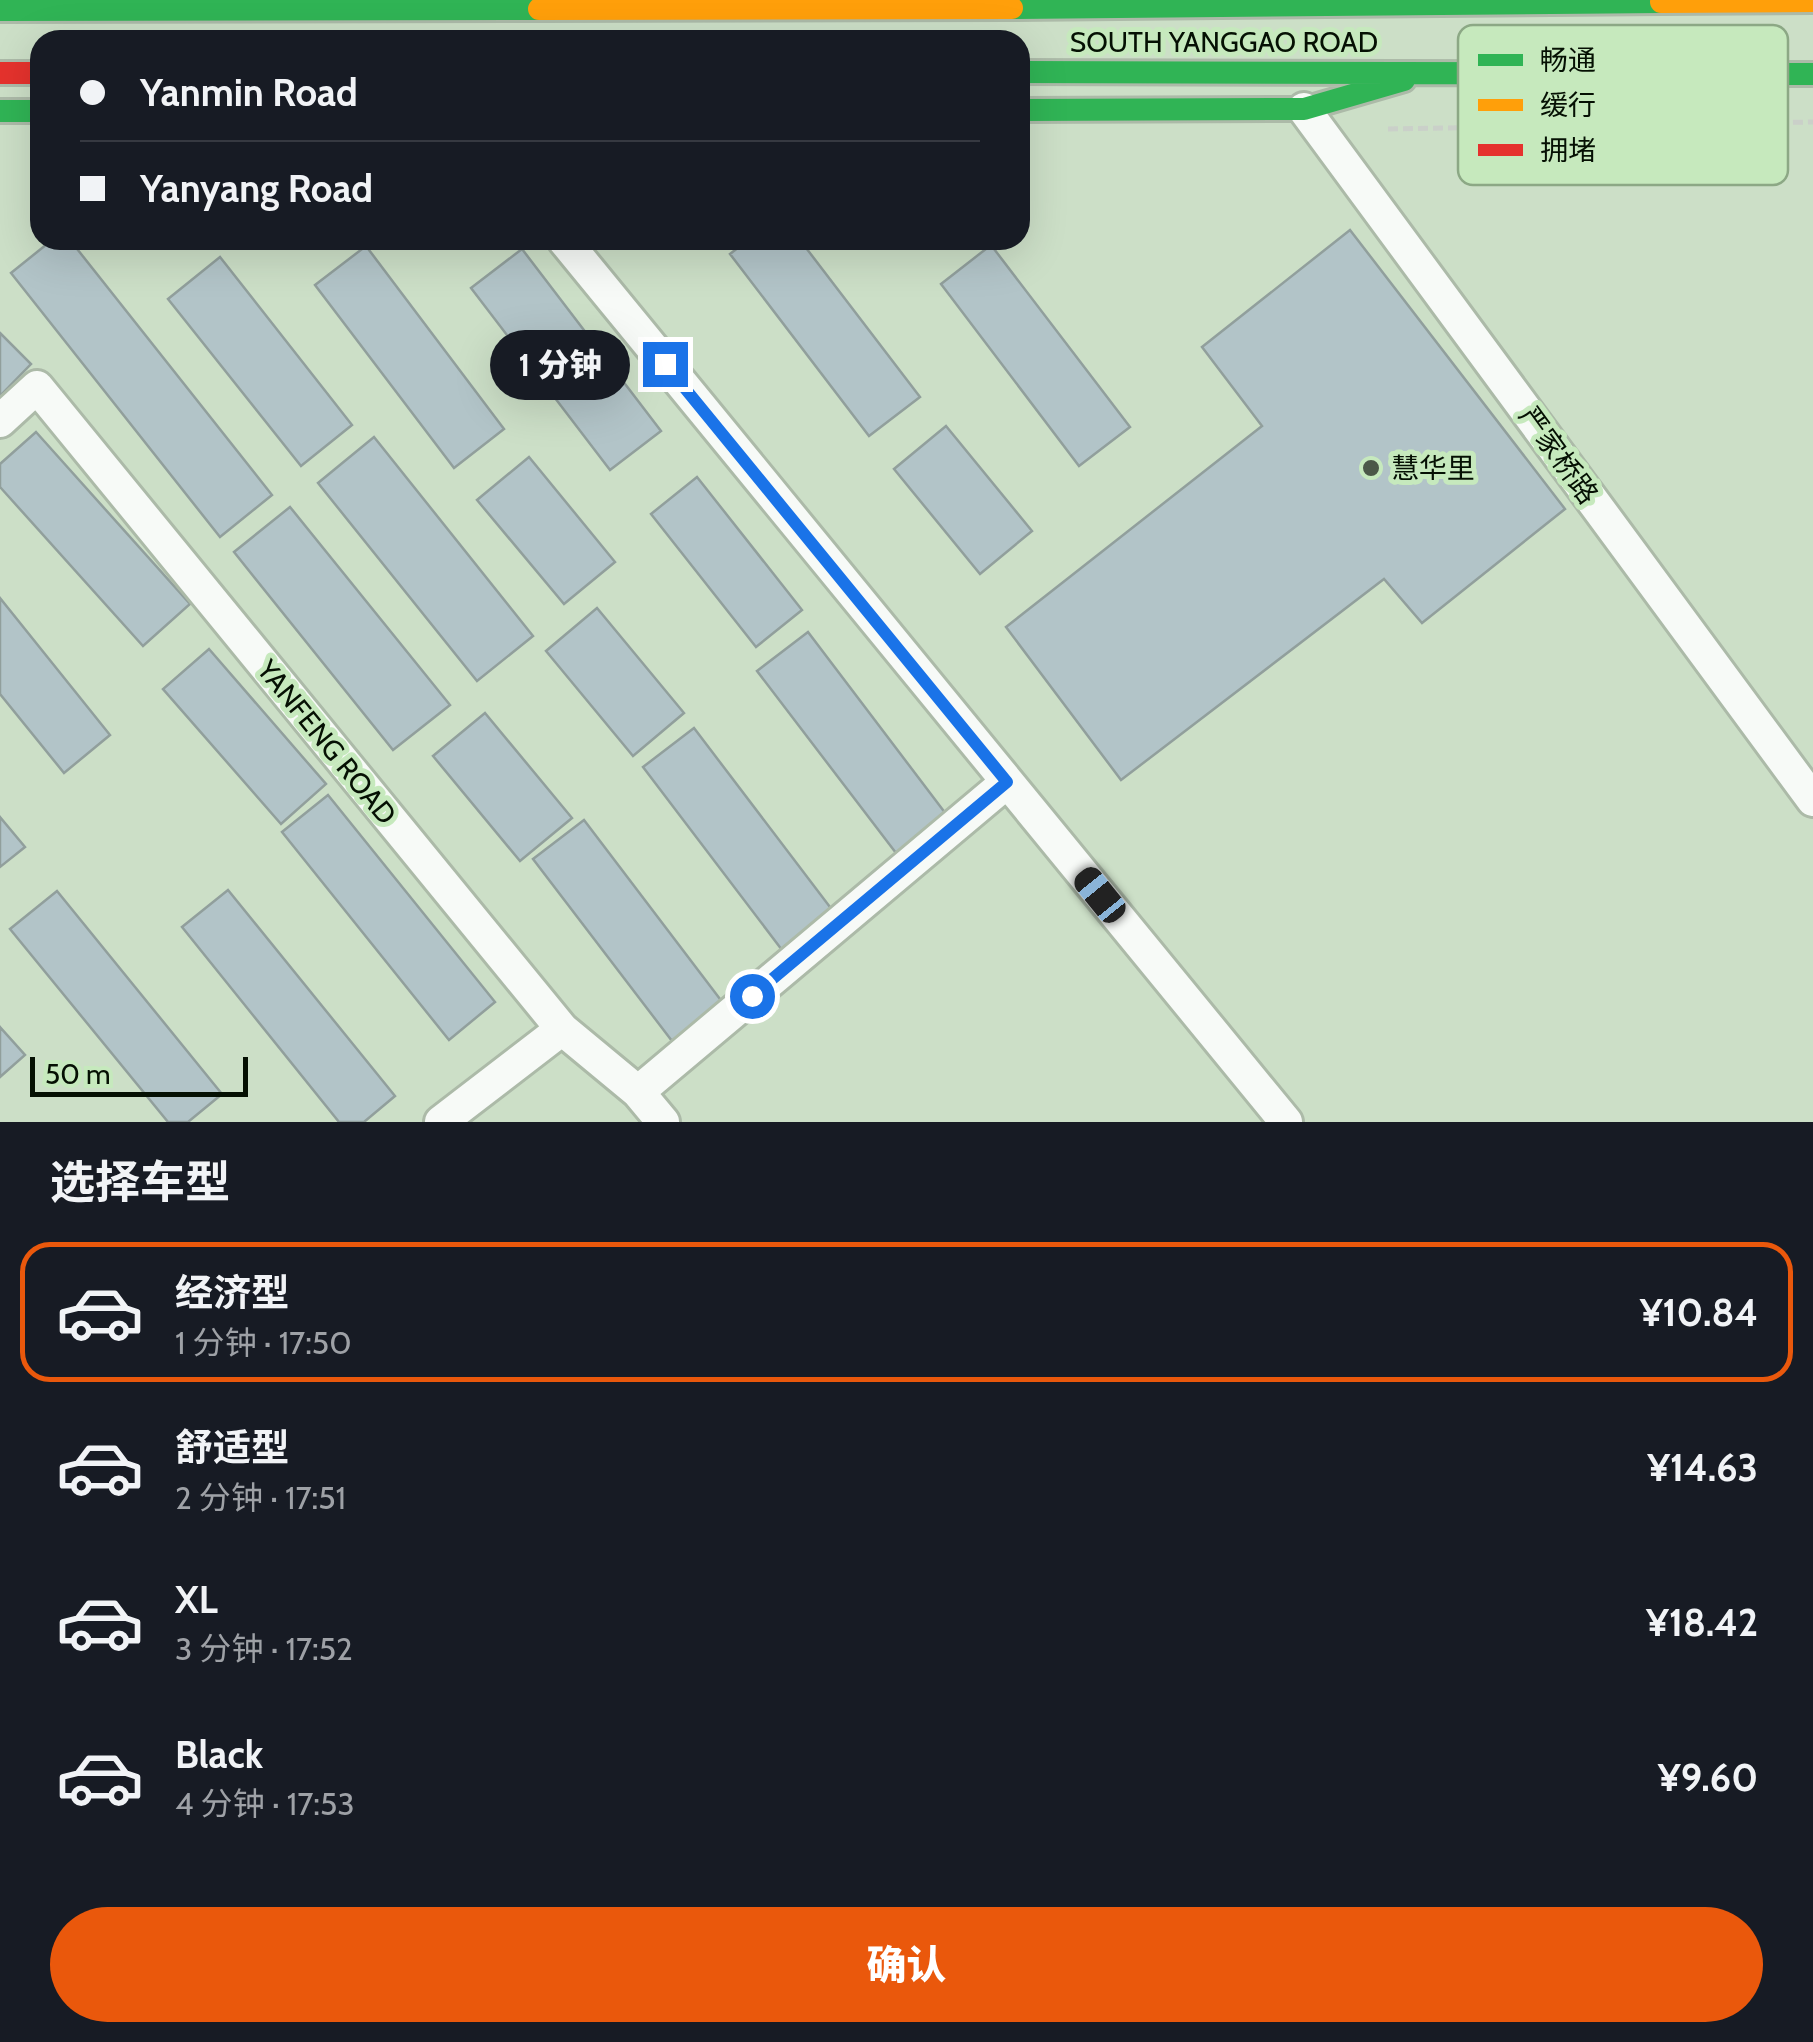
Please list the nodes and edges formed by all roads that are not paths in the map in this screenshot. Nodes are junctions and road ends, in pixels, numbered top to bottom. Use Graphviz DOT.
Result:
graph roads {
  1 [pos="412,0"];
  2 [pos="1753,0"];
  3 [pos="1813,1"];
  4 [pos="1323,2"];
  5 [pos="0,10"];
  6 [pos="426,30"];
  7 [pos="1030,72"];
  8 [pos="0,73"];
  9 [pos="30,73"];
  10 [pos="1429,73"];
  11 [pos="1458,73"];
  12 [pos="1304,109"];
  13 [pos="1030,110"];
  14 [pos="0,111"];
  15 [pos="30,111"];
  16 [pos="572,250"];
  17 [pos="0,421"];
  18 [pos="1007,782"];
  19 [pos="1813,800"];
  20 [pos="562,1029"];
  21 [pos="638,1092"];
  22 [pos="441,1122"];
  23 [pos="663,1122"];
  24 [pos="1286,1122"];
  1 -- 6 [label="street"];
  2 -- 3 [label="main road"];
  2 -- 4 [label="main road, SOUTH YANGGAO ROAD"];
  4 -- 5 [label="main road, SOUTH YANGGAO ROAD, bridge"];
  7 -- 10 [label="main road, SOUTH YANGGAO ROAD"];
  8 -- 9 [label="main road"];
  10 -- 11 [label="main road, SOUTH YANGGAO ROAD"];
  10 -- 12 [label="main road, SOUTH YANGGAO ROAD"];
  12 -- 13 [label="main road, SOUTH YANGGAO ROAD"];
  12 -- 19 [label="street, 严家桥路"];
  14 -- 15 [label="main road"];
  16 -- 18 [label="street"];
  17 -- 20 [label="street, YANFENG ROAD"];
  18 -- 21 [label="street"];
  18 -- 24 [label="street"];
  20 -- 21 [label="street, YANFENG ROAD"];
  20 -- 22 [label="street"];
  21 -- 23 [label="street, YANFENG ROAD"];
}
